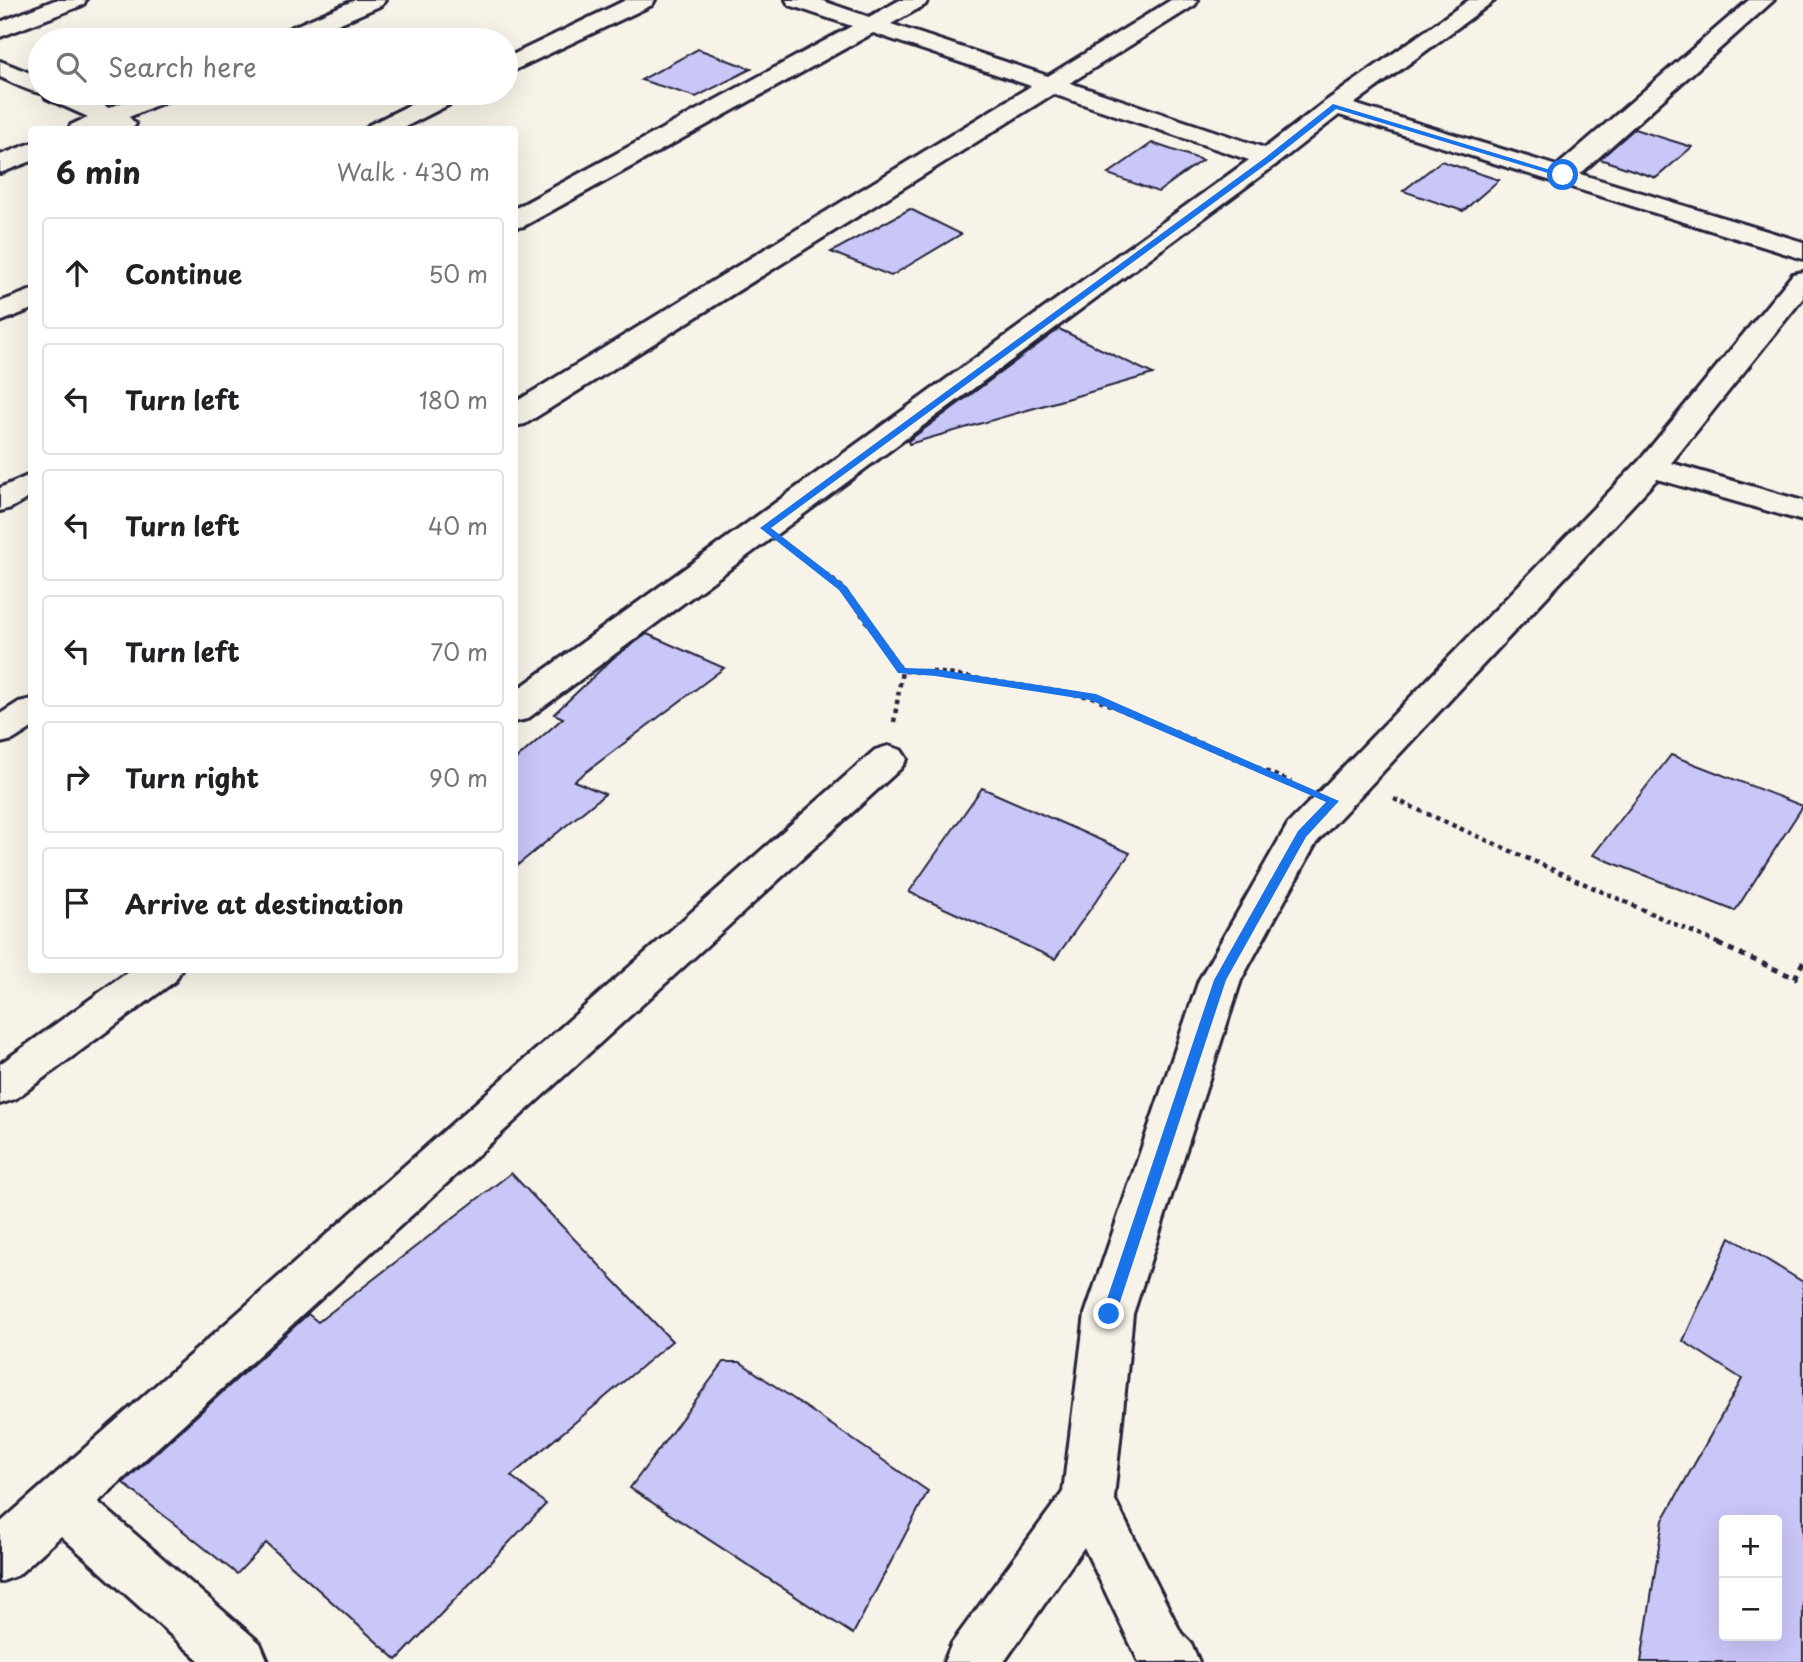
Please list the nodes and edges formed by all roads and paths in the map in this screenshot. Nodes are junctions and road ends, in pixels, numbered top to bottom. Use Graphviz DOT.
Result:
graph roads {
  1 [pos="75,0"];
  2 [pos="374,0"];
  3 [pos="644,0"];
  4 [pos="797,0"];
  5 [pos="917,0"];
  6 [pos="1187,0"];
  7 [pos="1484,0"];
  8 [pos="1763,0"];
  9 [pos="871,25"];
  10 [pos="310,28"];
  11 [pos="0,30"];
  12 [pos="518,61"];
  13 [pos="0,68"];
  14 [pos="28,81"];
  15 [pos="1050,85"];
  16 [pos="82,105"];
  17 [pos="136,105"];
  18 [pos="428,105"];
  19 [pos="1335,106"];
  20 [pos="108,117"];
  21 [pos="89,126"];
  22 [pos="127,126"];
  23 [pos="385,126"];
  24 [pos="28,153"];
  25 [pos="1269,158"];
  26 [pos="0,165"];
  27 [pos="1563,175"];
  28 [pos="518,218"];
  29 [pos="1803,251"];
  30 [pos="1803,280"];
  31 [pos="28,300"];
  32 [pos="0,313"];
  33 [pos="518,415"];
  34 [pos="1651,467"];
  35 [pos="28,486"];
  36 [pos="0,501"];
  37 [pos="1803,511"];
  38 [pos="764,528"];
  39 [pos="902,671"];
  40 [pos="518,707"];
  41 [pos="28,714"];
  42 [pos="0,731"];
  43 [pos="888,759"];
  44 [pos="1343,791"];
  45 [pos="1803,962"];
  46 [pos="156,973"];
  47 [pos="1795,978"];
  48 [pos="1803,982"];
  49 [pos="0,1087"];
  50 [pos="1088,1500"];
  51 [pos="62,1503"];
  52 [pos="0,1557"];
  53 [pos="242,1662"];
  54 [pos="971,1662"];
  55 [pos="1172,1662"];
  1 -- 11 [label="street"];
  2 -- 10 [label="street"];
  3 -- 12 [label="street"];
  4 -- 9 [label="street"];
  5 -- 9 [label="street"];
  6 -- 15 [label="street"];
  7 -- 19 [label="street"];
  8 -- 27 [label="street"];
  9 -- 15 [label="street"];
  9 -- 28 [label="street"];
  13 -- 14 [label="street"];
  15 -- 25 [label="street"];
  15 -- 33 [label="street"];
  16 -- 20 [label="street"];
  17 -- 20 [label="street"];
  18 -- 23 [label="street"];
  19 -- 25 [label="street"];
  19 -- 27 [label="street"];
  20 -- 21 [label="street"];
  20 -- 22 [label="street"];
  24 -- 26 [label="street"];
  25 -- 38 [label="street"];
  27 -- 29 [label="street"];
  30 -- 34 [label="street"];
  31 -- 32 [label="street"];
  34 -- 37 [label="street"];
  34 -- 44 [label="street"];
  35 -- 36 [label="street"];
  38 -- 39 [label="path"];
  38 -- 40 [label="street"];
  39 -- 43 [label="path"];
  39 -- 44 [label="path"];
  41 -- 42 [label="street"];
  43 -- 51 [label="street"];
  44 -- 47 [label="path"];
  44 -- 50 [label="street"];
  45 -- 47 [label="path"];
  46 -- 49 [label="street"];
  47 -- 48 [label="path"];
  50 -- 54 [label="street"];
  50 -- 55 [label="street"];
  51 -- 52 [label="street"];
  51 -- 53 [label="street"];
}
